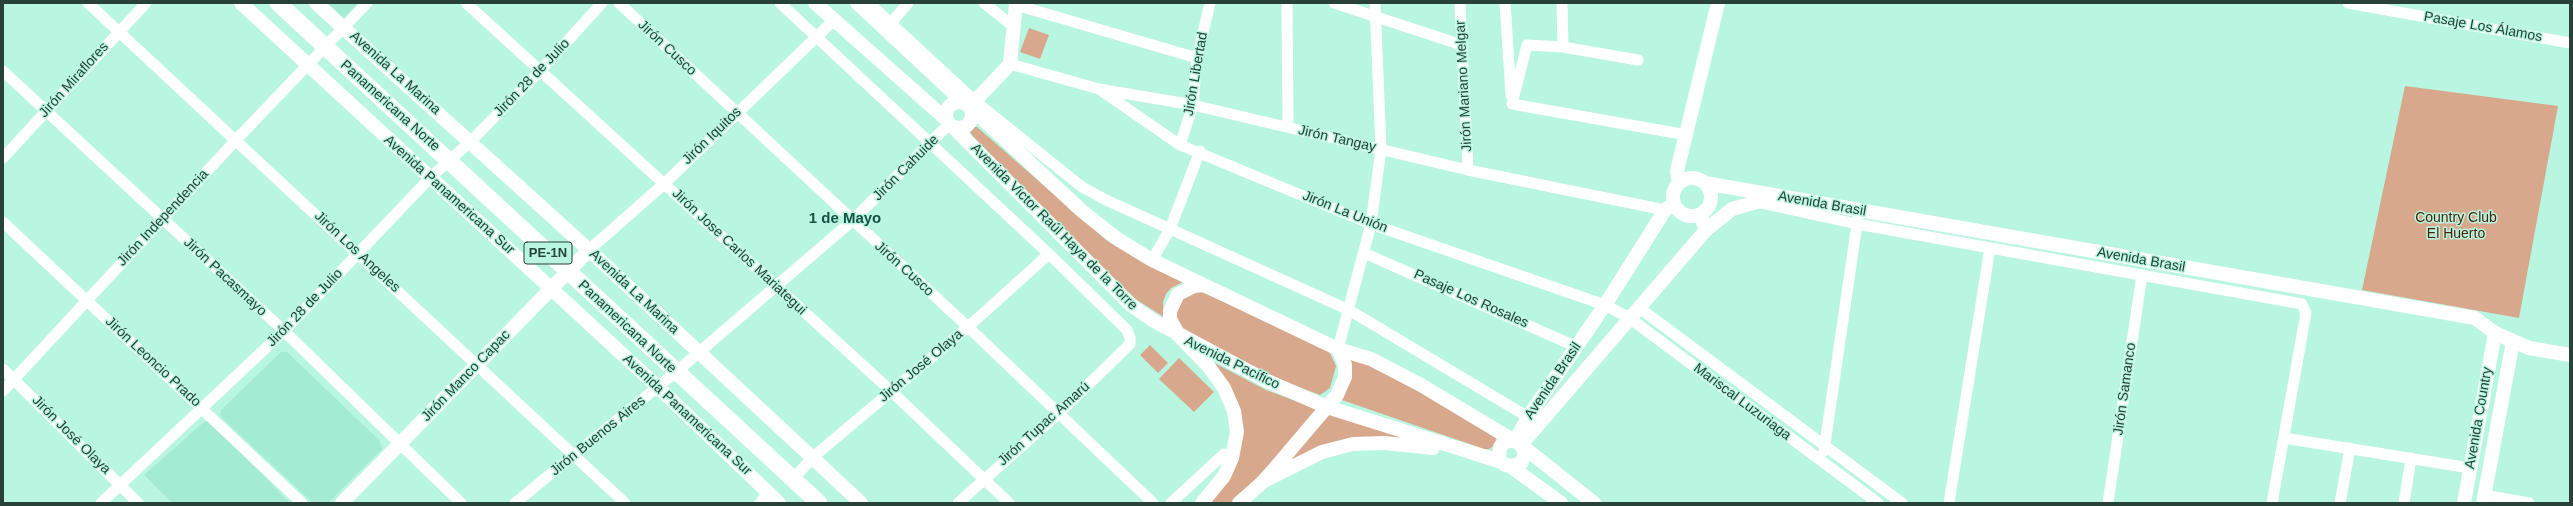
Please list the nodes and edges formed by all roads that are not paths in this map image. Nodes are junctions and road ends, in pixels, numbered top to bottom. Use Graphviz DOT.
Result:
graph roads {
  1 [pos="88,3"];
  2 [pos="146,3"];
  3 [pos="241,3"];
  4 [pos="278,3"];
  5 [pos="316,3"];
  6 [pos="367,3"];
  7 [pos="466,3"];
  8 [pos="602,3"];
  9 [pos="619,3"];
  10 [pos="780,3"];
  11 [pos="815,3"];
  12 [pos="856,3"];
  13 [pos="869,3"];
  14 [pos="908,3"];
  15 [pos="984,3"];
  16 [pos="1210,3"];
  17 [pos="1287,3"];
  18 [pos="1334,3"];
  19 [pos="1375,3"];
  20 [pos="1460,3"];
  21 [pos="1505,3"];
  22 [pos="1562,3"];
  23 [pos="1718,3"];
  24 [pos="2348,3"];
  25 [pos="1016,4"];
  26 [pos="1375,16"];
  27 [pos="833,21"];
  28 [pos="888,26"];
  29 [pos="1014,27"];
  30 [pos="344,28"];
  31 [pos="119,31"];
  32 [pos="816,36"];
  33 [pos="2570,43"];
  34 [pos="1462,45"];
  35 [pos="325,47"];
  36 [pos="1563,47"];
  37 [pos="1198,58"];
  38 [pos="1638,60"];
  39 [pos="1010,64"];
  40 [pos="307,65"];
  41 [pos="541,70"];
  42 [pos="3,71"];
  43 [pos="1099,89"];
  44 [pos="969,104"];
  45 [pos="1512,104"];
  46 [pos="1193,105"];
  47 [pos="46,112"];
  48 [pos="737,112"];
  49 [pos="949,124"];
  50 [pos="1288,127"];
  51 [pos="1687,136"];
  52 [pos="236,140"];
  53 [pos="471,141"];
  54 [pos="931,143"];
  55 [pos="1180,145"];
  56 [pos="1381,149"];
  57 [pos="1200,151"];
  58 [pos="3,158"];
  59 [pos="449,160"];
  60 [pos="1468,170"];
  61 [pos="430,178"];
  62 [pos="1679,182"];
  63 [pos="665,183"];
  64 [pos="1705,183"];
  65 [pos="1779,196"];
  66 [pos="1755,202"];
  67 [pos="1669,207"];
  68 [pos="1732,209"];
  69 [pos="1702,213"];
  70 [pos="1858,217"];
  71 [pos="163,219"];
  72 [pos="3,222"];
  73 [pos="852,222"];
  74 [pos="1371,224"];
  75 [pos="1170,229"];
  76 [pos="1706,230"];
  77 [pos="1990,248"];
  78 [pos="589,250"];
  79 [pos="358,253"];
  80 [pos="1364,253"];
  81 [pos="1049,254"];
  82 [pos="1152,260"];
  83 [pos="568,272"];
  84 [pos="2142,275"];
  85 [pos="1204,286"];
  86 [pos="776,287"];
  87 [pos="551,289"];
  88 [pos="86,300"];
  89 [pos="1605,305"];
  90 [pos="1638,306"];
  91 [pos="1349,310"];
  92 [pos="1628,317"];
  93 [pos="968,327"];
  94 [pos="284,331"];
  95 [pos="2495,333"];
  96 [pos="1179,336"];
  97 [pos="2513,341"];
  98 [pos="1577,347"];
  99 [pos="1338,349"];
  100 [pos="698,352"];
  101 [pos="2570,355"];
  102 [pos="477,365"];
  103 [pos="3,369"];
  104 [pos="676,372"];
  105 [pos="14,379"];
  106 [pos="658,387"];
  107 [pos="3,391"];
  108 [pos="891,391"];
  109 [pos="1327,407"];
  110 [pos="202,408"];
  111 [pos="1058,414"];
  112 [pos="1528,417"];
  113 [pos="2284,438"];
  114 [pos="400,443"];
  115 [pos="1518,443"];
  116 [pos="1825,446"];
  117 [pos="2350,448"];
  118 [pos="1457,449"];
  119 [pos="1224,454"];
  120 [pos="574,456"];
  121 [pos="813,457"];
  122 [pos="2411,458"];
  123 [pos="1822,462"];
  124 [pos="1506,464"];
  125 [pos="2470,468"];
  126 [pos="984,478"];
  127 [pos="793,479"];
  128 [pos="1264,481"];
  129 [pos="121,484"];
  130 [pos="764,498"];
  131 [pos="2484,499"];
  132 [pos="1205,500"];
  133 [pos="101,503"];
  134 [pos="138,503"];
  135 [pos="302,503"];
  136 [pos="342,503"];
  137 [pos="461,503"];
  138 [pos="515,503"];
  139 [pos="625,503"];
  140 [pos="779,503"];
  141 [pos="819,503"];
  142 [pos="861,503"];
  143 [pos="958,503"];
  144 [pos="1009,503"];
  145 [pos="1153,503"];
  146 [pos="1171,503"];
  147 [pos="1239,503"];
  148 [pos="1561,503"];
  149 [pos="1594,503"];
  150 [pos="1878,503"];
  151 [pos="1902,503"];
  152 [pos="1949,503"];
  153 [pos="2108,503"];
  154 [pos="2272,503"];
  155 [pos="2340,503"];
  156 [pos="2404,503"];
  157 [pos="2464,503"];
  158 [pos="2529,503"];
  1 -- 31 [label="street, Jirón Los Angeles"];
  2 -- 31 [label="street, Jirón Miraflores"];
  3 -- 40 [label="main road, Avenida Panamericana Sur"];
  4 -- 35 [label="highway, Panamericana Norte / PE-1N"];
  5 -- 30 [label="main road, Avenida La Marina"];
  6 -- 30 [label="street, Jirón Independencia"];
  7 -- 41 [label="street, Jirón Jose Carlos Mariategui"];
  8 -- 41 [label="street, Jirón 28 de Julio"];
  9 -- 48 [label="street, Jirón Cusco"];
  10 -- 32 [label="street"];
  11 -- 27 [label="main road, Avenida Victor Raúl Haya de la Torre"];
  12 -- 28 [label="main road, Avenida Victor Raúl Haya de la Torre"];
  13 -- 28 [label="street"];
  14 -- 28 [label="street"];
  15 -- 29 [label="street"];
  16 -- 37 [label="street, Jirón Libertad"];
  17 -- 50 [label="street"];
  18 -- 26 [label="street"];
  19 -- 26 [label="street"];
  20 -- 34 [label="street, Jirón Mariano Melgar"];
  21 -- 45 [label="street"];
  22 -- 36 [label="street"];
  23 -- 51 [label="main road"];
  24 -- 33 [label="street, Pasaje Los Álamos"];
  25 -- 29 [label="main road"];
  25 -- 37 [label="street"];
  26 -- 34 [label="street"];
  26 -- 56 [label="street"];
  27 -- 32 [label="street, Jirón Iquitos"];
  27 -- 49 [label="main road, Avenida Victor Raúl Haya de la Torre"];
  28 -- 44 [label="main road, Avenida Victor Raúl Haya de la Torre"];
  29 -- 39 [label="main road"];
  30 -- 35 [label="street, Jirón Independencia"];
  30 -- 53 [label="main road, Avenida La Marina"];
  31 -- 47 [label="street, Jirón Miraflores"];
  31 -- 52 [label="street, Jirón Los Angeles"];
  32 -- 48 [label="street, Jirón Iquitos"];
  32 -- 54 [label="street"];
  34 -- 60 [label="street, Jirón Mariano Melgar"];
  35 -- 40 [label="street, Jirón Independencia"];
  35 -- 59 [label="highway, Panamericana Norte / PE-1N"];
  36 -- 38 [label="street"];
  36 -- 45 [label="street"];
  37 -- 46 [label="street, Jirón Libertad"];
  39 -- 43 [label="street, Jirón Tangay"];
  39 -- 44 [label="main road"];
  40 -- 52 [label="street, Jirón Independencia"];
  40 -- 61 [label="main road, Avenida Panamericana Sur"];
  41 -- 53 [label="street, Jirón 28 de Julio"];
  41 -- 63 [label="street, Jirón Jose Carlos Mariategui"];
  42 -- 47 [label="street, Jirón Pacasmayo"];
  43 -- 46 [label="street, Jirón Tangay"];
  43 -- 55 [label="street, Jirón La Unión"];
  44 -- 49 [label="main road"];
  44 -- 49 [label="main road"];
  44 -- 75 [label="street"];
  44 -- 82 [label="main road, Avenida Victor Raúl Haya de la Torre"];
  45 -- 51 [label="street"];
  46 -- 50 [label="street, Jirón Tangay"];
  46 -- 55 [label="street, Jirón Libertad"];
  47 -- 58 [label="street, Jirón Miraflores"];
  47 -- 71 [label="street, Jirón Pacasmayo"];
  48 -- 63 [label="street, Jirón Iquitos"];
  48 -- 73 [label="street, Jirón Cusco"];
  49 -- 54 [label="street, Jirón Cahuide"];
  49 -- 96 [label="main road, Avenida Victor Raúl Haya de la Torre"];
  50 -- 56 [label="street, Jirón Tangay"];
  51 -- 62 [label="main road"];
  52 -- 71 [label="street, Jirón Independencia"];
  52 -- 79 [label="street, Jirón Los Angeles"];
  53 -- 59 [label="street, Jirón 28 de Julio"];
  53 -- 78 [label="main road, Avenida La Marina"];
  54 -- 73 [label="street, Jirón Cahuide"];
  54 -- 81 [label="street"];
  55 -- 57 [label="street, Jirón La Unión"];
  56 -- 60 [label="street, Jirón Tangay"];
  56 -- 74 [label="street"];
  57 -- 74 [label="street, Jirón La Unión"];
  57 -- 75 [label="street"];
  59 -- 61 [label="street, Jirón 28 de Julio"];
  59 -- 83 [label="highway, Panamericana Norte / PE-1N"];
  60 -- 67 [label="street, Jirón Tangay"];
  61 -- 79 [label="street, Jirón 28 de Julio"];
  61 -- 87 [label="main road, Avenida Panamericana Sur"];
  62 -- 64 [label="main road"];
  62 -- 67 [label="main road"];
  63 -- 78 [label="street, Jirón Iquitos"];
  63 -- 86 [label="street, Jirón Jose Carlos Mariategui"];
  64 -- 65 [label="main road, Avenida Brasil"];
  64 -- 69 [label="main road"];
  65 -- 66 [label="main road"];
  65 -- 70 [label="main road, Avenida Brasil"];
  66 -- 68 [label="main road"];
  66 -- 70 [label="street"];
  67 -- 69 [label="main road"];
  67 -- 89 [label="main road, Avenida Brasil"];
  68 -- 69 [label="main road"];
  68 -- 76 [label="main road"];
  69 -- 76 [label="main road"];
  70 -- 77 [label="street"];
  70 -- 95 [label="main road, Avenida Brasil"];
  70 -- 116 [label="street"];
  71 -- 88 [label="street, Jirón Independencia"];
  71 -- 94 [label="street, Jirón Pacasmayo"];
  72 -- 88 [label="street, Jirón Leoncio Prado"];
  73 -- 86 [label="street, Jirón Cahuide"];
  73 -- 93 [label="street, Jirón Cusco"];
  74 -- 80 [label="street"];
  74 -- 89 [label="street, Jirón La Unión"];
  75 -- 82 [label="street"];
  75 -- 91 [label="street"];
  76 -- 90 [label="main road"];
  77 -- 84 [label="street"];
  77 -- 152 [label="street"];
  78 -- 83 [label="main road, Jirón Manco Capac"];
  78 -- 100 [label="main road, Avenida La Marina"];
  79 -- 94 [label="street, Jirón 28 de Julio"];
  79 -- 102 [label="street, Jirón Los Angeles"];
  80 -- 91 [label="street"];
  80 -- 98 [label="street, Pasaje Los Rosales"];
  81 -- 93 [label="street, Jirón José Olaya"];
  81 -- 111 [label="street, Jirón Tupac Amarú"];
  82 -- 85 [label="main road, Avenida Victor Raúl Haya de la Torre"];
  83 -- 87 [label="main road, Jirón Manco Capac"];
  83 -- 104 [label="highway, Panamericana Norte / PE-1N"];
  84 -- 113 [label="street"];
  84 -- 153 [label="street, Jirón Samanco"];
  85 -- 96 [label="main road"];
  85 -- 99 [label="main road"];
  86 -- 100 [label="street, Jirón Cahuide"];
  86 -- 108 [label="street, Jirón Jose Carlos Mariategui"];
  87 -- 102 [label="main road, Jirón Manco Capac"];
  87 -- 106 [label="main road, Avenida Panamericana Sur"];
  88 -- 105 [label="street, Jirón Independencia"];
  88 -- 110 [label="street, Jirón Leoncio Prado"];
  89 -- 92 [label="street, Mariscal Luzuriaga"];
  89 -- 98 [label="main road, Avenida Brasil"];
  90 -- 92 [label="main road"];
  90 -- 116 [label="street, Mariscal Luzuriaga"];
  91 -- 99 [label="street"];
  91 -- 112 [label="street"];
  92 -- 115 [label="main road"];
  92 -- 123 [label="street, Mariscal Luzuriaga"];
  93 -- 108 [label="street, Jirón José Olaya"];
  93 -- 111 [label="street, Jirón Cusco"];
  94 -- 110 [label="street, Jirón 28 de Julio"];
  94 -- 114 [label="street, Jirón Pacasmayo"];
  95 -- 97 [label="main road, Avenida Brasil"];
  95 -- 125 [label="main road, Avenida Country"];
  96 -- 109 [label="main road, Avenida Pacífico"];
  96 -- 132 [label="main road, Avenida Pacífico"];
  97 -- 101 [label="main road, Avenida Brasil"];
  97 -- 131 [label="main road, Avenida Country"];
  98 -- 112 [label="main road, Avenida Brasil"];
  99 -- 109 [label="main road"];
  99 -- 115 [label="main road"];
  100 -- 104 [label="street, Jirón Buenos Aires"];
  100 -- 121 [label="main road, Avenida La Marina"];
  102 -- 114 [label="main road, Jirón Manco Capac"];
  102 -- 120 [label="street, Jirón Los Angeles"];
  103 -- 105 [label="street, Jirón José Olaya"];
  104 -- 106 [label="street, Jirón Buenos Aires"];
  104 -- 127 [label="highway, Panamericana Norte / PE-1N"];
  105 -- 107 [label="street, Jirón Independencia"];
  105 -- 129 [label="street, Jirón José Olaya"];
  106 -- 120 [label="street, Jirón Buenos Aires"];
  106 -- 130 [label="main road, Avenida Panamericana Sur"];
  108 -- 121 [label="street, Jirón José Olaya"];
  108 -- 126 [label="street, Jirón Jose Carlos Mariategui"];
  109 -- 118 [label="main road, Avenida Pacífico"];
  109 -- 128 [label="main road"];
  110 -- 129 [label="street, Jirón 28 de Julio"];
  110 -- 135 [label="street, Jirón Leoncio Prado"];
  111 -- 126 [label="street, Jirón Tupac Amarú"];
  111 -- 145 [label="street, Jirón Cusco"];
  112 -- 115 [label="main road, Avenida Brasil"];
  113 -- 117 [label="street"];
  113 -- 154 [label="street"];
  114 -- 136 [label="main road, Jirón Manco Capac"];
  114 -- 137 [label="street, Jirón Pacasmayo"];
  115 -- 124 [label="main road"];
  115 -- 124 [label="main road"];
  115 -- 149 [label="main road"];
  116 -- 123 [label="street"];
  116 -- 151 [label="street, Mariscal Luzuriaga"];
  117 -- 122 [label="street"];
  117 -- 155 [label="street"];
  118 -- 124 [label="main road, Avenida Pacífico"];
  118 -- 128 [label="main road"];
  119 -- 146 [label="street"];
  120 -- 138 [label="street, Jirón Buenos Aires"];
  120 -- 139 [label="street, Jirón Los Angeles"];
  121 -- 127 [label="street, Jirón José Olaya"];
  121 -- 142 [label="main road, Avenida La Marina"];
  122 -- 125 [label="street"];
  122 -- 156 [label="street"];
  123 -- 150 [label="street, Mariscal Luzuriaga"];
  124 -- 148 [label="main road, Avenida Pacífico"];
  125 -- 157 [label="main road, Avenida Country"];
  126 -- 143 [label="street, Jirón Tupac Amarú"];
  126 -- 144 [label="street, Jirón Jose Carlos Mariategui"];
  127 -- 141 [label="highway, Panamericana Norte / PE-1N"];
  128 -- 147 [label="main road"];
  129 -- 133 [label="street, Jirón 28 de Julio"];
  129 -- 134 [label="street, Jirón José Olaya"];
  130 -- 140 [label="main road, Avenida Panamericana Sur"];
  131 -- 158 [label="street"];
}
